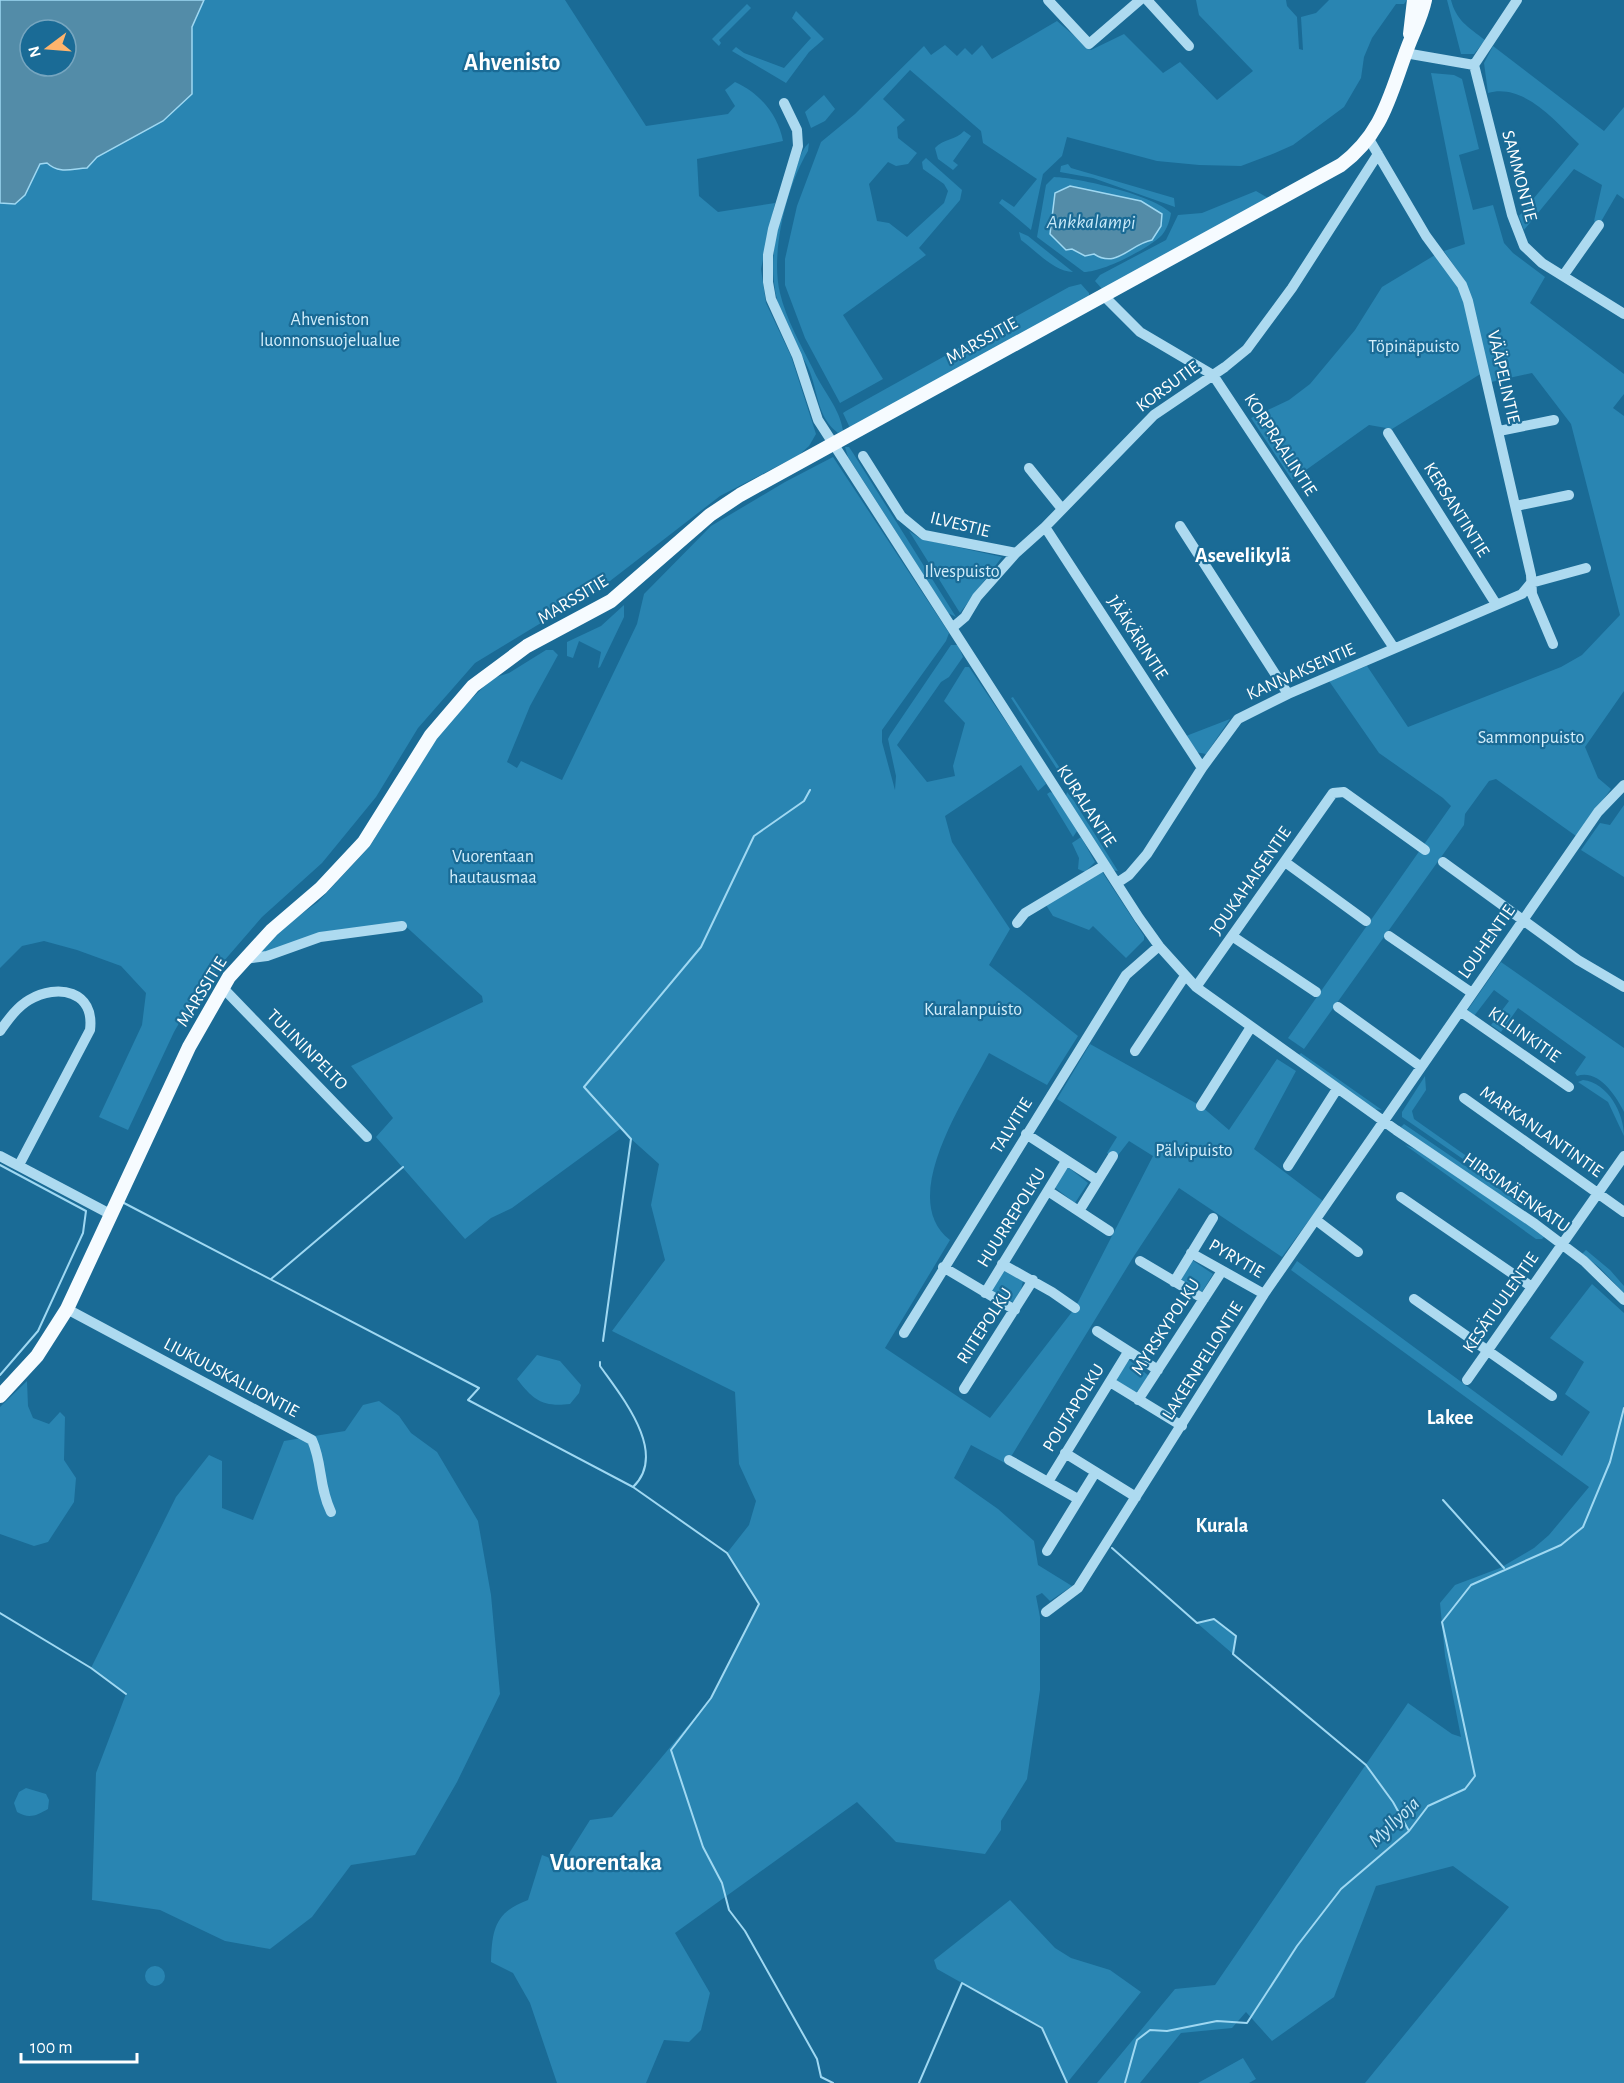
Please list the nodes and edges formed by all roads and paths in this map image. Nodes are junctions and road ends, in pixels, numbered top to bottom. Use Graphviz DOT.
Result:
graph roads {
  1 [pos="1048,0"];
  2 [pos="1140,0"];
  3 [pos="1147,0"];
  4 [pos="1414,0"];
  5 [pos="1425,0"];
  6 [pos="1517,0"];
  7 [pos="1189,46"];
  8 [pos="1407,48"];
  9 [pos="1474,65"];
  10 [pos="784,103"];
  11 [pos="1369,139"];
  12 [pos="1378,154"];
  13 [pos="1599,225"];
  14 [pos="1563,276"];
  15 [pos="1103,295"];
  16 [pos="1624,314"];
  17 [pos="1213,375"];
  18 [pos="1554,420"];
  19 [pos="1498,431"];
  20 [pos="1388,433"];
  21 [pos="833,443"];
  22 [pos="863,456"];
  23 [pos="1029,468"];
  24 [pos="1569,495"];
  25 [pos="1516,506"];
  26 [pos="1062,509"];
  27 [pos="1180,526"];
  28 [pos="1045,527"];
  29 [pos="1016,553"];
  30 [pos="1586,568"];
  31 [pos="1530,583"];
  32 [pos="1496,604"];
  33 [pos="952,628"];
  34 [pos="1553,644"];
  35 [pos="1394,648"];
  36 [pos="1288,694"];
  37 [pos="1202,768"];
  38 [pos="1624,785"];
  39 [pos="1425,850"];
  40 [pos="1285,862"];
  41 [pos="1443,862"];
  42 [pos="1105,865"];
  43 [pos="1117,883"];
  44 [pos="1523,920"];
  45 [pos="1366,921"];
  46 [pos="1017,923"];
  47 [pos="402,926"];
  48 [pos="1232,936"];
  49 [pos="1389,936"];
  50 [pos="1159,946"];
  51 [pos="245,959"];
  52 [pos="1185,976"];
  53 [pos="1196,987"];
  54 [pos="1624,987"];
  55 [pos="223,988"];
  56 [pos="1316,992"];
  57 [pos="1472,993"];
  58 [pos="1338,1007"];
  59 [pos="1460,1011"];
  60 [pos="1251,1027"];
  61 [pos="0,1031"];
  62 [pos="1136,1050"];
  63 [pos="1420,1066"];
  64 [pos="1569,1087"];
  65 [pos="1337,1089"];
  66 [pos="1464,1098"];
  67 [pos="1201,1106"];
  68 [pos="1383,1121"];
  69 [pos="1026,1134"];
  70 [pos="367,1137"];
  71 [pos="0,1156"];
  72 [pos="1113,1156"];
  73 [pos="1624,1156"];
  74 [pos="1066,1161"];
  75 [pos="19,1165"];
  76 [pos="1288,1166"];
  77 [pos="1097,1180"];
  78 [pos="1048,1191"];
  79 [pos="1600,1193"];
  80 [pos="1401,1197"];
  81 [pos="1079,1211"];
  82 [pos="1624,1212"];
  83 [pos="110,1214"];
  84 [pos="1213,1218"];
  85 [pos="1316,1220"];
  86 [pos="1109,1231"];
  87 [pos="1563,1245"];
  88 [pos="1358,1252"];
  89 [pos="1191,1253"];
  90 [pos="1140,1261"];
  91 [pos="1002,1264"];
  92 [pos="944,1267"];
  93 [pos="1222,1271"];
  94 [pos="1033,1280"];
  95 [pos="1174,1282"];
  96 [pos="1532,1287"];
  97 [pos="985,1293"];
  98 [pos="1264,1294"];
  99 [pos="1204,1299"];
  100 [pos="1414,1299"];
  101 [pos="1624,1300"];
  102 [pos="1075,1308"];
  103 [pos="68,1309"];
  104 [pos="1016,1310"];
  105 [pos="1097,1331"];
  106 [pos="904,1333"];
  107 [pos="1487,1351"];
  108 [pos="1128,1352"];
  109 [pos="1158,1370"];
  110 [pos="1467,1380"];
  111 [pos="1110,1382"];
  112 [pos="964,1389"];
  113 [pos="0,1396"];
  114 [pos="1552,1396"];
  115 [pos="1138,1400"];
  116 [pos="1182,1426"];
  117 [pos="1065,1453"];
  118 [pos="1009,1460"];
  119 [pos="1095,1473"];
  120 [pos="1048,1482"];
  121 [pos="1136,1497"];
  122 [pos="1078,1499"];
  123 [pos="331,1512"];
  124 [pos="1047,1551"];
  125 [pos="1046,1612"];
  1 -- 2 [label="street"];
  3 -- 7 [label="street"];
  4 -- 8 [label="main road, MARSSITIE"];
  5 -- 8 [label="main road, MARSSITIE"];
  6 -- 9 [label="street"];
  8 -- 9 [label="street"];
  8 -- 11 [label="main road, MARSSITIE"];
  9 -- 14 [label="street, SAMMONTIE"];
  10 -- 21 [label="street, KURALANTIE"];
  11 -- 12 [label="street, VÄÄPELINTIE"];
  11 -- 15 [label="main road, MARSSITIE"];
  12 -- 17 [label="street, KORSUTIE"];
  12 -- 19 [label="street, VÄÄPELINTIE"];
  13 -- 14 [label="street"];
  14 -- 16 [label="street, SAMMONTIE"];
  15 -- 17 [label="street, KORPRAALINTIE"];
  15 -- 21 [label="main road, MARSSITIE"];
  17 -- 26 [label="street, KORSUTIE"];
  17 -- 35 [label="street, KORPRAALINTIE"];
  18 -- 19 [label="street"];
  19 -- 25 [label="street, VÄÄPELINTIE"];
  20 -- 32 [label="street, KERSANTINTIE"];
  21 -- 33 [label="street, KURALANTIE"];
  21 -- 51 [label="main road, MARSSITIE"];
  22 -- 29 [label="street, ILVESTIE"];
  23 -- 26 [label="street"];
  24 -- 25 [label="street"];
  25 -- 31 [label="street, VÄÄPELINTIE"];
  26 -- 28 [label="street, KORSUTIE"];
  27 -- 36 [label="street"];
  28 -- 29 [label="street, KORSUTIE"];
  28 -- 37 [label="street, JÄÄKÄRINTIE"];
  29 -- 33 [label="street, KORSUTIE"];
  30 -- 31 [label="street"];
  31 -- 32 [label="street, KANNAKSENTIE"];
  31 -- 34 [label="street, VÄÄPELINTIE"];
  32 -- 35 [label="street, KANNAKSENTIE"];
  33 -- 42 [label="street, KURALANTIE"];
  35 -- 36 [label="street, KANNAKSENTIE"];
  36 -- 37 [label="street, KANNAKSENTIE"];
  37 -- 43 [label="street, KANNAKSENTIE"];
  38 -- 44 [label="street, LOUHENTIE"];
  39 -- 40 [label="street, JOUKAHAISENTIE"];
  40 -- 45 [label="street"];
  40 -- 48 [label="street, JOUKAHAISENTIE"];
  41 -- 44 [label="street"];
  42 -- 43 [label="street, KURALANTIE"];
  42 -- 46 [label="street"];
  43 -- 50 [label="street, KURALANTIE"];
  44 -- 54 [label="street"];
  44 -- 57 [label="street, LOUHENTIE"];
  47 -- 51 [label="street"];
  48 -- 53 [label="street, JOUKAHAISENTIE"];
  48 -- 56 [label="street"];
  49 -- 57 [label="street"];
  50 -- 52 [label="street, KURALANTIE"];
  50 -- 69 [label="street, TALVITIE"];
  51 -- 55 [label="main road, MARSSITIE"];
  52 -- 53 [label="street, KURALANTIE"];
  52 -- 62 [label="street"];
  53 -- 60 [label="street, KURALANTIE"];
  55 -- 70 [label="street, TULININPELTO"];
  55 -- 83 [label="main road, MARSSITIE"];
  57 -- 59 [label="street, LOUHENTIE"];
  58 -- 63 [label="street"];
  59 -- 63 [label="street, LOUHENTIE"];
  59 -- 64 [label="street, KILLINKITIE"];
  60 -- 65 [label="street, KURALANTIE"];
  60 -- 67 [label="street"];
  61 -- 75 [label="street"];
  63 -- 68 [label="street, LOUHENTIE"];
  65 -- 68 [label="street, KURALANTIE"];
  65 -- 76 [label="street"];
  66 -- 79 [label="street, MARKANLANTINTIE"];
  68 -- 85 [label="street, LAKEENPELLONTIE"];
  68 -- 87 [label="street, HIRSIMÄENKATU"];
  69 -- 74 [label="street"];
  69 -- 92 [label="street, TALVITIE"];
  71 -- 75 [label="street"];
  72 -- 77 [label="street"];
  73 -- 79 [label="street, KESÄTUULENTIE"];
  74 -- 77 [label="street"];
  74 -- 78 [label="street, HUURREPOLKU"];
  75 -- 83 [label="street"];
  77 -- 81 [label="street"];
  78 -- 81 [label="street"];
  78 -- 91 [label="street, HUURREPOLKU"];
  79 -- 82 [label="street, MARKANLANTINTIE"];
  79 -- 87 [label="street, KESÄTUULENTIE"];
  80 -- 96 [label="street"];
  81 -- 86 [label="street"];
  83 -- 103 [label="main road, MARSSITIE"];
  84 -- 89 [label="street"];
  85 -- 88 [label="street"];
  85 -- 98 [label="street, LAKEENPELLONTIE"];
  87 -- 96 [label="street, KESÄTUULENTIE"];
  87 -- 101 [label="street, HIRSIMÄENKATU"];
  89 -- 93 [label="street, PYRYTIE"];
  89 -- 95 [label="street"];
  90 -- 95 [label="street"];
  91 -- 94 [label="street"];
  91 -- 97 [label="street, HUURREPOLKU"];
  92 -- 97 [label="street"];
  92 -- 106 [label="street, TALVITIE"];
  93 -- 98 [label="street, PYRYTIE"];
  93 -- 99 [label="street, MYRSKYPOLKU"];
  94 -- 102 [label="street"];
  94 -- 104 [label="street, RIITEPOLKU"];
  95 -- 99 [label="street"];
  96 -- 107 [label="street, KESÄTUULENTIE"];
  97 -- 104 [label="street"];
  98 -- 116 [label="street, LAKEENPELLONTIE"];
  99 -- 109 [label="street, MYRSKYPOLKU"];
  100 -- 107 [label="street"];
  103 -- 113 [label="main road, MARSSITIE"];
  103 -- 123 [label="street, LIUKUUSKALLIONTIE"];
  104 -- 112 [label="street, RIITEPOLKU"];
  105 -- 108 [label="street"];
  107 -- 110 [label="street, KESÄTUULENTIE"];
  107 -- 114 [label="street"];
  108 -- 109 [label="street"];
  108 -- 111 [label="street, POUTAPOLKU"];
  109 -- 115 [label="street, MYRSKYPOLKU"];
  111 -- 115 [label="street"];
  111 -- 117 [label="street, POUTAPOLKU"];
  115 -- 116 [label="street"];
  116 -- 121 [label="street, LAKEENPELLONTIE"];
  117 -- 119 [label="street"];
  117 -- 120 [label="street, POUTAPOLKU"];
  118 -- 120 [label="street"];
  119 -- 121 [label="street"];
  119 -- 122 [label="street"];
  120 -- 122 [label="street"];
  121 -- 125 [label="street, LAKEENPELLONTIE"];
  122 -- 124 [label="street"];
}
